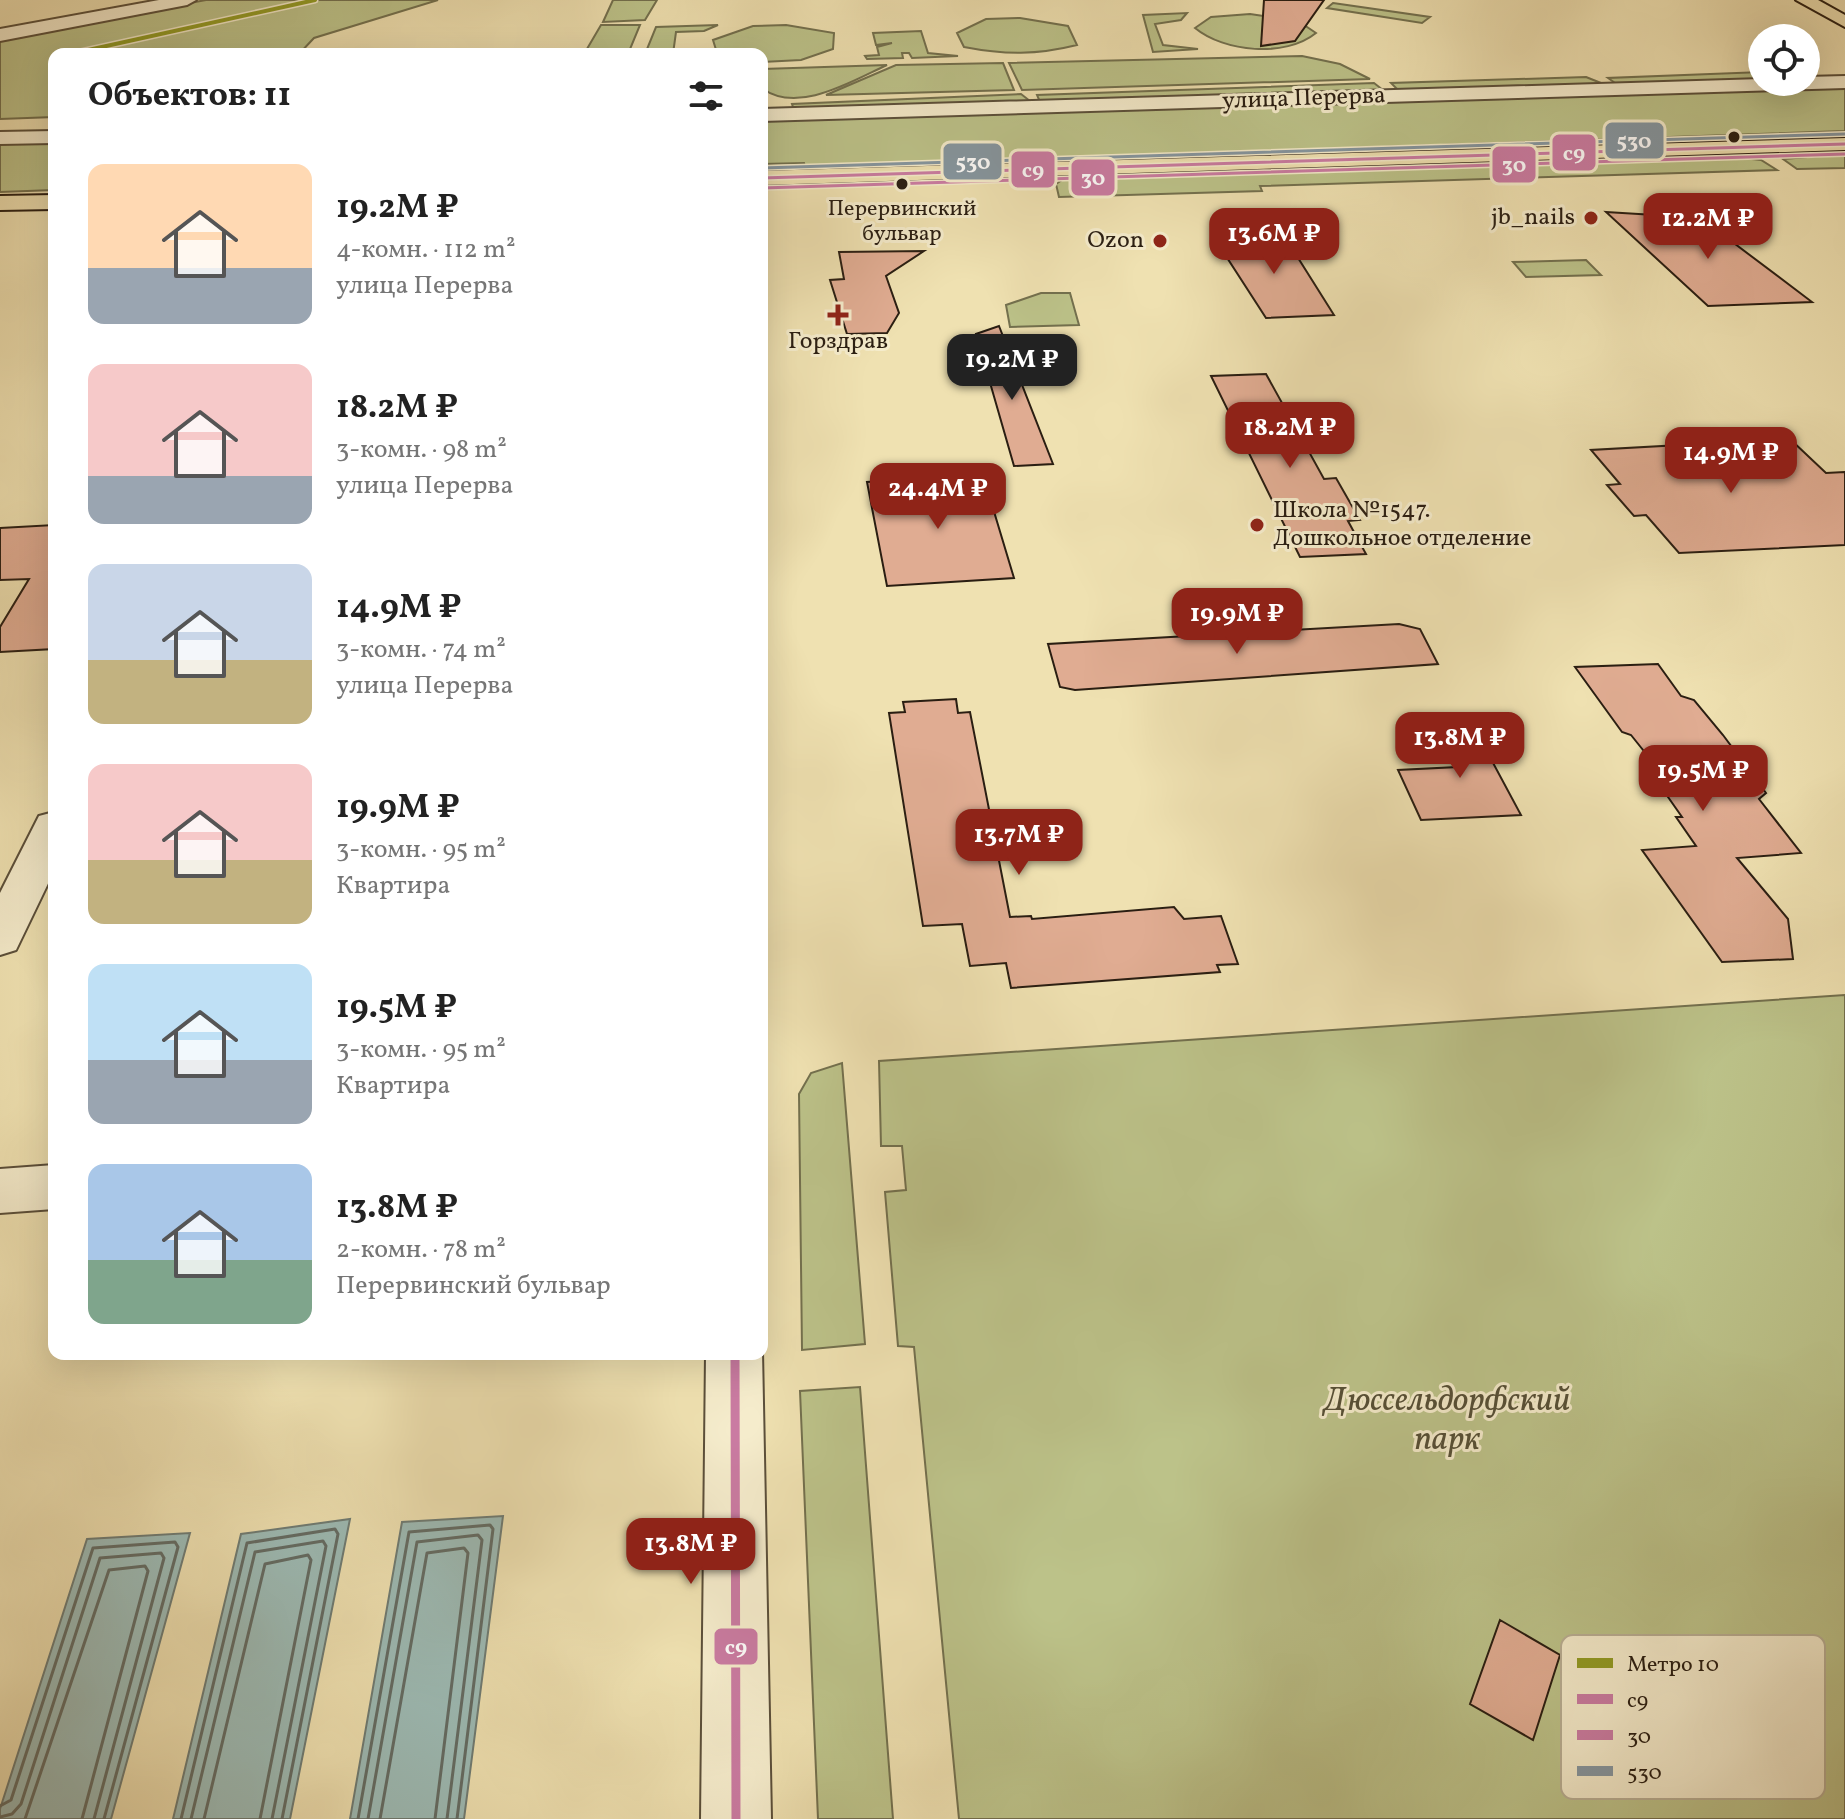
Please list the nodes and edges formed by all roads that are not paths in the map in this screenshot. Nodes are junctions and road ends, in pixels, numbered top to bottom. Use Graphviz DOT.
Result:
graph roads {
  1 [pos="187,0"];
  2 [pos="1805,0"];
  3 [pos="1845,22"];
  4 [pos="0,35"];
  5 [pos="1845,82"];
  6 [pos="768,115"];
  7 [pos="48,137"];
  8 [pos="0,138"];
  9 [pos="1845,144"];
  10 [pos="768,178"];
  11 [pos="48,202"];
  12 [pos="0,203"];
  13 [pos="48,839"];
  14 [pos="0,939"];
  15 [pos="48,1187"];
  16 [pos="0,1191"];
  17 [pos="735,1360"];
  18 [pos="736,1819"];
  1 -- 4 [label="street"];
  2 -- 3 [label="main road"];
  5 -- 6 [label="street, улица Перерва"];
  7 -- 8 [label="street"];
  9 -- 10 [label="main road"];
  11 -- 12 [label="main road"];
  13 -- 14 [label="street"];
  15 -- 16 [label="street"];
  17 -- 18 [label="street"];
}
